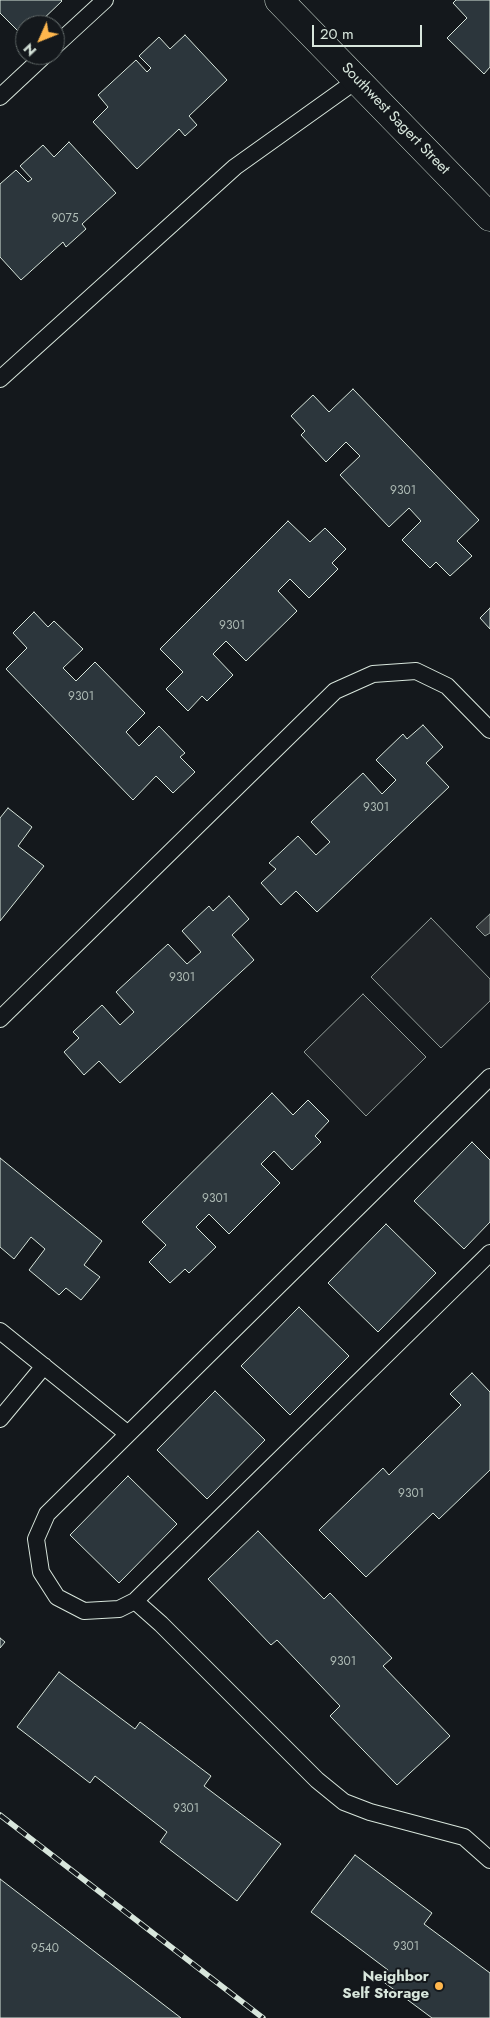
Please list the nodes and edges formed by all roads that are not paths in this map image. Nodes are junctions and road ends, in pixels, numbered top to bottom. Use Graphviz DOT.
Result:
graph roads {
  1 [pos="105,0"];
  2 [pos="279,0"];
  3 [pos="65,37"];
  4 [pos="35,65"];
  5 [pos="357,80"];
  6 [pos="0,97"];
  7 [pos="490,217"];
  8 [pos="0,379"];
  9 [pos="490,730"];
  10 [pos="0,1019"];
  11 [pos="490,1077"];
  12 [pos="490,1253"];
  13 [pos="0,1331"];
  14 [pos="44,1366"];
  15 [pos="0,1419"];
  16 [pos="128,1434"];
  17 [pos="135,1601"];
  18 [pos="490,1860"];
  1 -- 3 [label="lane"];
  2 -- 5 [label="street, Southwest Sagert Street"];
  4 -- 6 [label="lane"];
  5 -- 7 [label="street, Southwest Sagert Street"];
  5 -- 8 [label="lane"];
  9 -- 10 [label="lane"];
  11 -- 16 [label="lane"];
  12 -- 17 [label="lane"];
  13 -- 14 [label="lane"];
  14 -- 15 [label="lane"];
  14 -- 16 [label="lane"];
  16 -- 17 [label="lane"];
  17 -- 18 [label="lane"];
}
